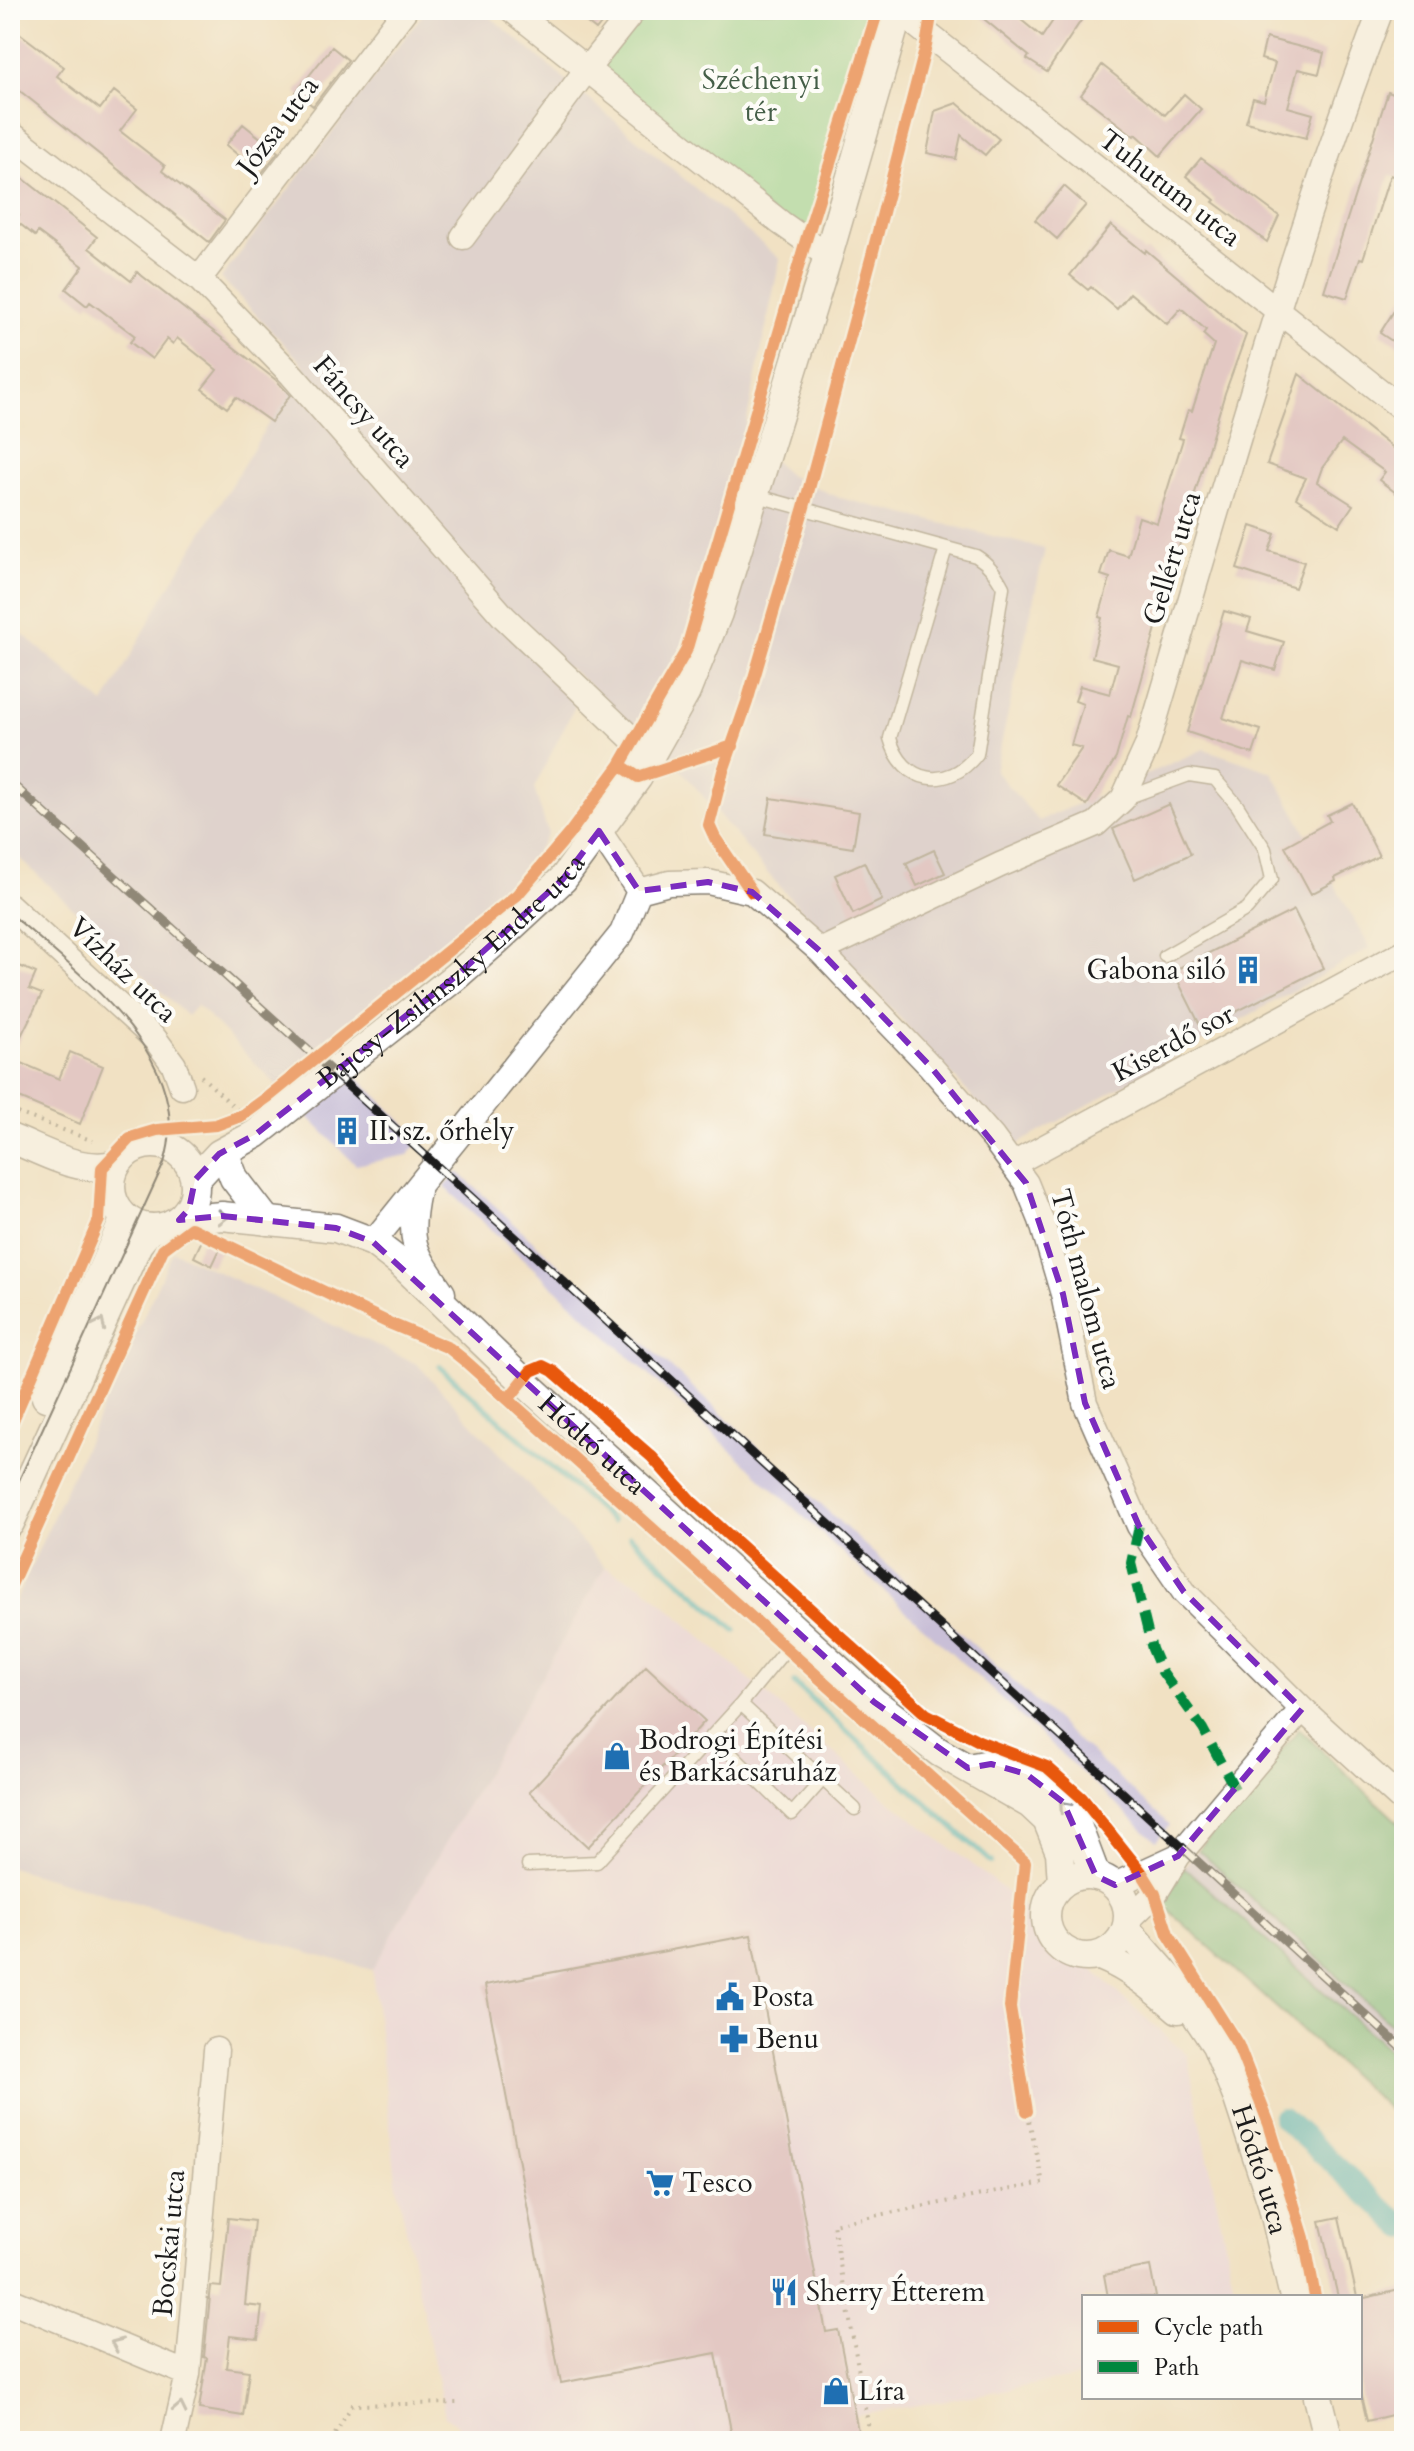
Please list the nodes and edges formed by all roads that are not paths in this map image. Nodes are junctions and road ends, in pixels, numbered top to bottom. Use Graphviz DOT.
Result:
graph roads {
  1 [pos="405,10"];
  2 [pos="512,10"];
  3 [pos="634,10"];
  4 [pos="1381,10"];
  5 [pos="898,11"];
  6 [pos="587,69"];
  7 [pos="10,133"];
  8 [pos="463,237"];
  9 [pos="828,256"];
  10 [pos="199,279"];
  11 [pos="1279,312"];
  12 [pos="1404,410"];
  13 [pos="754,495"];
  14 [pos="946,548"];
  15 [pos="650,756"];
  16 [pos="1123,799"];
  17 [pos="599,831"];
  18 [pos="639,891"];
  19 [pos="10,906"];
  20 [pos="820,951"];
  21 [pos="1404,952"];
  22 [pos="1165,956"];
  23 [pos="182,1087"];
  24 [pos="10,1138"];
  25 [pos="222,1153"];
  26 [pos="182,1154"];
  27 [pos="109,1155"];
  28 [pos="73,1164"];
  29 [pos="1013,1164"];
  30 [pos="195,1180"];
  31 [pos="419,1187"];
  32 [pos="129,1214"];
  33 [pos="179,1220"];
  34 [pos="267,1221"];
  35 [pos="373,1242"];
  36 [pos="462,1322"];
  37 [pos="10,1478"];
  38 [pos="10,1523"];
  39 [pos="800,1632"];
  40 [pos="741,1704"];
  41 [pos="1302,1709"];
  42 [pos="713,1736"];
  43 [pos="968,1768"];
  44 [pos="823,1779"];
  45 [pos="1404,1802"];
  46 [pos="855,1809"];
  47 [pos="1178,1856"];
  48 [pos="528,1865"];
  49 [pos="1106,1880"];
  50 [pos="1062,1883"];
  51 [pos="1128,1924"];
  52 [pos="1100,1956"];
  53 [pos="1216,2045"];
  54 [pos="216,2050"];
  55 [pos="1294,2295"];
  56 [pos="10,2300"];
  57 [pos="188,2374"];
  58 [pos="1318,2399"];
  59 [pos="173,2441"];
  60 [pos="1329,2441"];
  1 -- 10 [label="street, Józsa utca"];
  2 -- 6 [label="street"];
  3 -- 6 [label="street"];
  4 -- 11 [label="street, Gellért utca"];
  5 -- 9 [label="street"];
  5 -- 11 [label="street, Tuhutum utca"];
  6 -- 8 [label="street"];
  6 -- 9 [label="street"];
  7 -- 10 [label="street, Fáncsy utca"];
  9 -- 13 [label="street"];
  10 -- 15 [label="street, Fáncsy utca"];
  11 -- 12 [label="street, Tuhutum utca"];
  11 -- 16 [label="street, Gellért utca"];
  13 -- 14 [label="lane"];
  13 -- 15 [label="street"];
  14 -- 14 [label="lane"];
  15 -- 17 [label="street, Bajcsy-Zsilinszky Endre utca"];
  16 -- 20 [label="street, Gellért utca"];
  16 -- 22 [label="lane"];
  17 -- 18 [label="street"];
  17 -- 25 [label="street, Bajcsy-Zsilinszky Endre utca"];
  18 -- 20 [label="street, Tóth malom utca"];
  18 -- 31 [label="street"];
  19 -- 23 [label="street, Vízház utca"];
  20 -- 29 [label="street, Tóth malom utca"];
  21 -- 29 [label="street, Kiserdő sor"];
  24 -- 28 [label="street"];
  25 -- 26 [label="street"];
  25 -- 30 [label="street, Bajcsy-Zsilinszky Endre utca"];
  25 -- 34 [label="street"];
  26 -- 27 [label="street"];
  26 -- 30 [label="street"];
  27 -- 28 [label="street"];
  27 -- 32 [label="street"];
  28 -- 32 [label="street"];
  29 -- 41 [label="street, Tóth malom utca"];
  30 -- 33 [label="street"];
  31 -- 35 [label="street"];
  31 -- 36 [label="street"];
  32 -- 33 [label="street"];
  32 -- 37 [label="street"];
  38 -- 32 [label="street, one-way"];
  33 -- 34 [label="street, Hódtó utca, one-way"];
  34 -- 35 [label="street, Hódtó utca"];
  35 -- 36 [label="street, Hódtó utca"];
  36 -- 39 [label="street, Hódtó utca"];
  39 -- 40 [label="lane"];
  39 -- 43 [label="street, Hódtó utca"];
  40 -- 42 [label="lane"];
  40 -- 44 [label="lane"];
  41 -- 45 [label="street, Tóth malom utca"];
  41 -- 47 [label="street"];
  42 -- 44 [label="lane"];
  42 -- 48 [label="lane"];
  49 -- 43 [label="street, Hódtó utca, one-way"];
  43 -- 50 [label="street, Hódtó utca"];
  44 -- 46 [label="lane"];
  47 -- 49 [label="street"];
  47 -- 51 [label="street"];
  49 -- 50 [label="street"];
  49 -- 51 [label="street"];
  50 -- 52 [label="street"];
  51 -- 52 [label="street"];
  51 -- 53 [label="street, Hódtó utca"];
  52 -- 53 [label="street, Hódtó utca"];
  53 -- 55 [label="street, Hódtó utca"];
  54 -- 57 [label="street, Bocskai utca"];
  57 -- 56 [label="street, one-way"];
  59 -- 57 [label="street, Bocskai utca, one-way"];
  58 -- 60 [label="street"];
}
